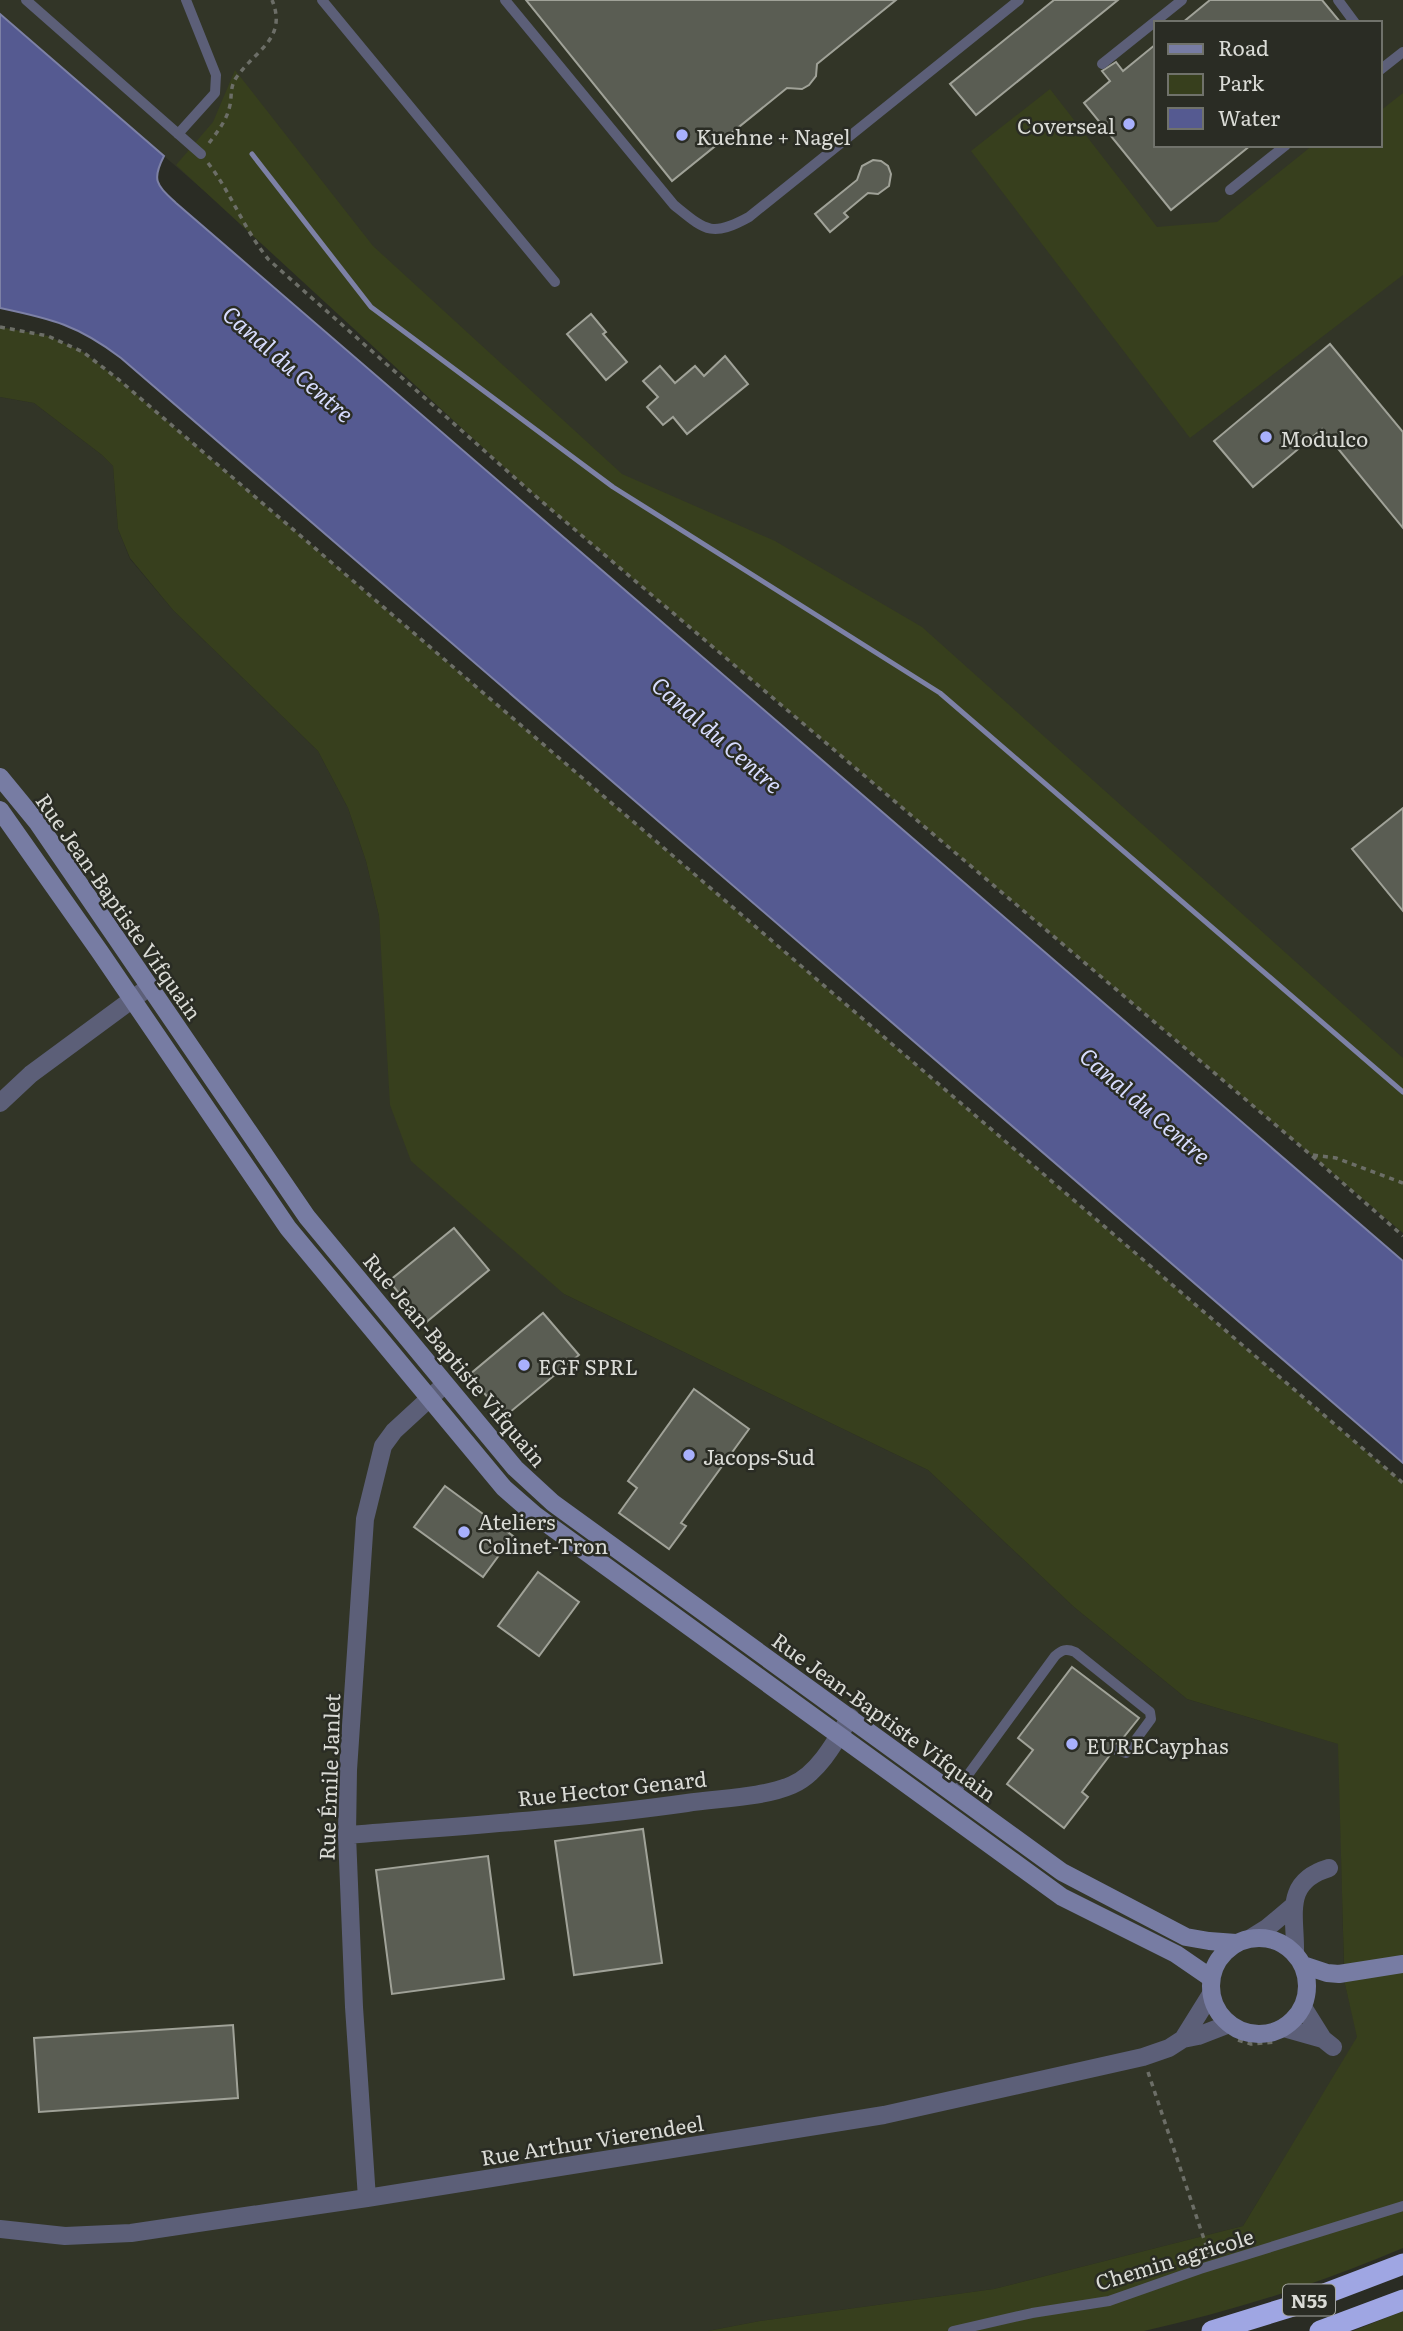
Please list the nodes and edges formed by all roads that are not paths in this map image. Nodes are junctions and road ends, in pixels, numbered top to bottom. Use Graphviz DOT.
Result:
graph roads {
  1 [pos="26,0"];
  2 [pos="186,0"];
  3 [pos="322,0"];
  4 [pos="505,0"];
  5 [pos="1019,0"];
  6 [pos="1182,0"];
  7 [pos="1338,0"];
  8 [pos="1156,21"];
  9 [pos="1354,21"];
  10 [pos="1154,22"];
  11 [pos="1403,52"];
  12 [pos="1102,64"];
  13 [pos="1384,68"];
  14 [pos="178,134"];
  15 [pos="1284,147"];
  16 [pos="201,154"];
  17 [pos="1230,190"];
  18 [pos="555,282"];
  19 [pos="0,777"];
  20 [pos="0,810"];
  21 [pos="149,987"];
  22 [pos="132,1000"];
  23 [pos="0,1103"];
  24 [pos="444,1385"];
  25 [pos="429,1399"];
  26 [pos="850,1717"];
  27 [pos="839,1736"];
  28 [pos="1116,1750"];
  29 [pos="954,1794"];
  30 [pos="347,1835"];
  31 [pos="1329,1868"];
  32 [pos="1292,1907"];
  33 [pos="1244,1940"];
  34 [pos="1299,1959"];
  35 [pos="1403,1964"];
  36 [pos="1211,1986"];
  37 [pos="1303,2007"];
  38 [pos="1229,2024"];
  39 [pos="1284,2028"];
  40 [pos="1183,2039"];
  41 [pos="367,2198"];
  42 [pos="1403,2206"];
  43 [pos="0,2229"];
  44 [pos="1403,2264"];
  45 [pos="1403,2300"];
  46 [pos="953,2331"];
  47 [pos="1212,2331"];
  48 [pos="1320,2331"];
  1 -- 14 [label="lane"];
  2 -- 14 [label="lane"];
  3 -- 18 [label="lane"];
  4 -- 5 [label="lane"];
  6 -- 8 [label="lane"];
  7 -- 9 [label="lane"];
  10 -- 12 [label="lane"];
  11 -- 13 [label="lane"];
  14 -- 16 [label="lane"];
  15 -- 17 [label="lane"];
  19 -- 21 [label="street, Rue Jean-Baptiste Vifquain"];
  20 -- 22 [label="street, Rue Jean-Baptiste Vifquain"];
  21 -- 22 [label="street"];
  21 -- 24 [label="street, Rue Jean-Baptiste Vifquain"];
  22 -- 23 [label="street"];
  22 -- 25 [label="street, Rue Jean-Baptiste Vifquain"];
  24 -- 25 [label="street, Rue Émile Janlet"];
  24 -- 26 [label="street, Rue Jean-Baptiste Vifquain"];
  25 -- 27 [label="street, Rue Jean-Baptiste Vifquain"];
  25 -- 30 [label="street, Rue Émile Janlet"];
  26 -- 27 [label="street, Rue Hector Genard"];
  26 -- 29 [label="street, Rue Jean-Baptiste Vifquain"];
  27 -- 30 [label="street, Rue Hector Genard"];
  27 -- 36 [label="street, Rue Jean-Baptiste Vifquain"];
  28 -- 29 [label="lane"];
  29 -- 33 [label="street, Rue Jean-Baptiste Vifquain"];
  30 -- 41 [label="street, Rue Émile Janlet"];
  31 -- 32 [label="street"];
  32 -- 33 [label="street"];
  32 -- 34 [label="street"];
  33 -- 34 [label="street, Rue Jean-Baptiste Vifquain"];
  33 -- 36 [label="street"];
  34 -- 35 [label="street, Rue Jean-Baptiste Vifquain"];
  34 -- 37 [label="street"];
  36 -- 38 [label="street, Rue Jean-Baptiste Vifquain"];
  36 -- 40 [label="street"];
  37 -- 39 [label="street"];
  37 -- 39 [label="street"];
  38 -- 39 [label="street"];
  38 -- 40 [label="street, Rue Arthur Vierendeel"];
  40 -- 41 [label="street, Rue Arthur Vierendeel"];
  41 -- 43 [label="street, Rue Arthur Vierendeel"];
  42 -- 46 [label="lane, Chemin agricole"];
  44 -- 47 [label="highway, N55"];
  45 -- 48 [label="highway, N55"];
}
